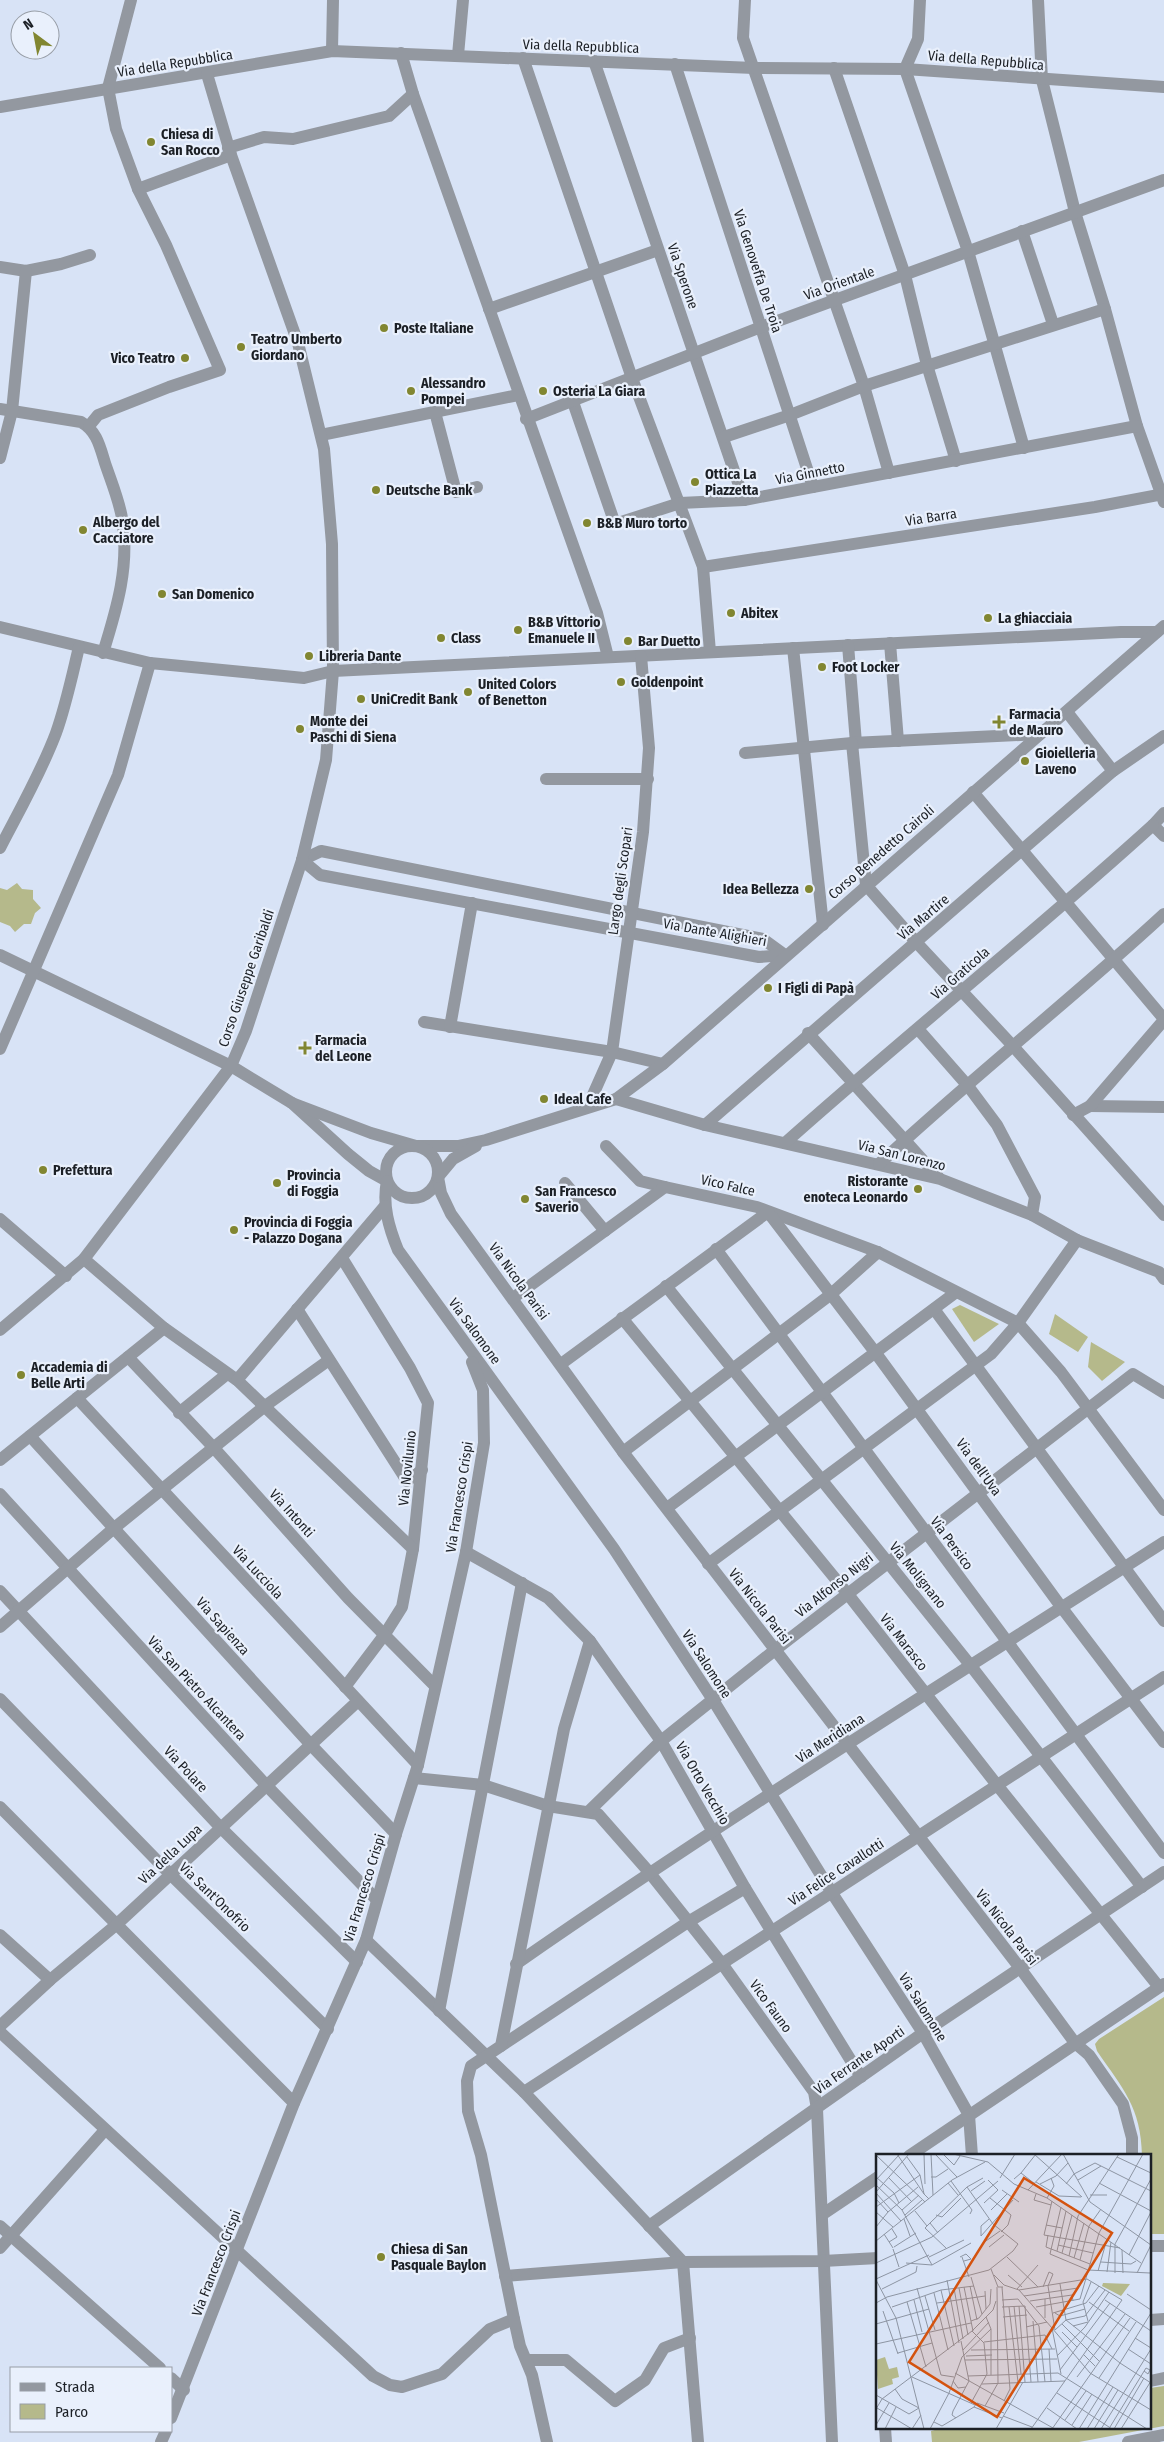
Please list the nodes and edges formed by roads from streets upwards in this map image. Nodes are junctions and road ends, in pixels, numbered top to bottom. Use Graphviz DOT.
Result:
graph roads {
  1 [pos="131,0"];
  2 [pos="333,0"];
  3 [pos="463,0"];
  4 [pos="745,0"];
  5 [pos="920,0"];
  6 [pos="1038,0"];
  7 [pos="332,51"];
  8 [pos="401,53"];
  9 [pos="458,56"];
  10 [pos="523,58"];
  11 [pos="594,61"];
  12 [pos="674,64"];
  13 [pos="754,68"];
  14 [pos="834,68"];
  15 [pos="905,69"];
  16 [pos="207,74"];
  17 [pos="1042,80"];
  18 [pos="108,88"];
  19 [pos="1163,90"];
  20 [pos="413,94"];
  21 [pos="0,107"];
  22 [pos="230,152"];
  23 [pos="1164,180"];
  24 [pos="138,189"];
  25 [pos="1075,212"];
  26 [pos="1022,230"];
  27 [pos="658,250"];
  28 [pos="968,251"];
  29 [pos="90,255"];
  30 [pos="0,266"];
  31 [pos="26,271"];
  32 [pos="596,272"];
  33 [pos="905,276"];
  34 [pos="834,301"];
  35 [pos="1105,308"];
  36 [pos="489,309"];
  37 [pos="1053,324"];
  38 [pos="760,327"];
  39 [pos="994,344"];
  40 [pos="694,353"];
  41 [pos="927,365"];
  42 [pos="632,378"];
  43 [pos="864,386"];
  44 [pos="518,396"];
  45 [pos="573,402"];
  46 [pos="6,410"];
  47 [pos="435,412"];
  48 [pos="790,415"];
  49 [pos="526,419"];
  50 [pos="89,426"];
  51 [pos="1137,426"];
  52 [pos="321,434"];
  53 [pos="724,436"];
  54 [pos="1024,448"];
  55 [pos="0,458"];
  56 [pos="956,461"];
  57 [pos="889,473"];
  58 [pos="477,486"];
  59 [pos="813,487"];
  60 [pos="1163,497"];
  61 [pos="744,500"];
  62 [pos="680,503"];
  63 [pos="702,567"];
  64 [pos="0,627"];
  65 [pos="1160,629"];
  66 [pos="890,643"];
  67 [pos="848,646"];
  68 [pos="79,647"];
  69 [pos="793,648"];
  70 [pos="710,652"];
  71 [pos="103,653"];
  72 [pos="641,656"];
  73 [pos="608,657"];
  74 [pos="150,663"];
  75 [pos="333,671"];
  76 [pos="1067,712"];
  77 [pos="1040,734"];
  78 [pos="1164,736"];
  79 [pos="898,741"];
  80 [pos="854,743"];
  81 [pos="802,748"];
  82 [pos="745,753"];
  83 [pos="1113,771"];
  84 [pos="546,779"];
  85 [pos="648,779"];
  86 [pos="973,792"];
  87 [pos="1164,813"];
  88 [pos="1153,825"];
  89 [pos="1164,836"];
  90 [pos="0,848"];
  91 [pos="1022,852"];
  92 [pos="302,860"];
  93 [pos="866,885"];
  94 [pos="472,903"];
  95 [pos="1067,903"];
  96 [pos="632,912"];
  97 [pos="1164,914"];
  98 [pos="823,925"];
  99 [pos="628,932"];
  100 [pos="916,942"];
  101 [pos="0,955"];
  102 [pos="786,955"];
  103 [pos="1114,960"];
  104 [pos="33,970"];
  105 [pos="961,991"];
  106 [pos="1164,1019"];
  107 [pos="424,1022"];
  108 [pos="450,1027"];
  109 [pos="918,1029"];
  110 [pos="808,1033"];
  111 [pos="1012,1045"];
  112 [pos="0,1049"];
  113 [pos="612,1052"];
  114 [pos="662,1064"];
  115 [pos="231,1066"];
  116 [pos="852,1083"];
  117 [pos="968,1086"];
  118 [pos="616,1099"];
  119 [pos="292,1103"];
  120 [pos="588,1106"];
  121 [pos="1090,1106"];
  122 [pos="1163,1108"];
  123 [pos="1073,1115"];
  124 [pos="705,1125"];
  125 [pos="486,1140"];
  126 [pos="904,1141"];
  127 [pos="785,1143"];
  128 [pos="416,1146"];
  129 [pos="606,1146"];
  130 [pos="879,1164"];
  131 [pos="438,1177"];
  132 [pos="940,1179"];
  133 [pos="388,1181"];
  134 [pos="565,1183"];
  135 [pos="665,1187"];
  136 [pos="385,1206"];
  137 [pos="768,1212"];
  138 [pos="1032,1215"];
  139 [pos="1164,1215"];
  140 [pos="0,1219"];
  141 [pos="606,1231"];
  142 [pos="1077,1240"];
  143 [pos="716,1249"];
  144 [pos="878,1252"];
  145 [pos="342,1258"];
  146 [pos="84,1259"];
  147 [pos="1162,1275"];
  148 [pos="66,1276"];
  149 [pos="666,1286"];
  150 [pos="955,1293"];
  151 [pos="830,1295"];
  152 [pos="513,1298"];
  153 [pos="297,1309"];
  154 [pos="934,1309"];
  155 [pos="622,1318"];
  156 [pos="1018,1323"];
  157 [pos="164,1328"];
  158 [pos="0,1330"];
  159 [pos="779,1334"];
  160 [pos="465,1343"];
  161 [pos="875,1352"];
  162 [pos="128,1358"];
  163 [pos="329,1360"];
  164 [pos="561,1364"];
  165 [pos="975,1366"];
  166 [pos="733,1368"];
  167 [pos="232,1377"];
  168 [pos="822,1392"];
  169 [pos="1164,1393"];
  170 [pos="77,1398"];
  171 [pos="689,1401"];
  172 [pos="266,1406"];
  173 [pos="917,1408"];
  174 [pos="1088,1408"];
  175 [pos="179,1413"];
  176 [pos="778,1425"];
  177 [pos="30,1436"];
  178 [pos="214,1448"];
  179 [pos="1036,1448"];
  180 [pos="864,1449"];
  181 [pos="623,1452"];
  182 [pos="736,1457"];
  183 [pos="0,1460"];
  184 [pos="422,1470"];
  185 [pos="822,1479"];
  186 [pos="162,1490"];
  187 [pos="979,1492"];
  188 [pos="0,1494"];
  189 [pos="667,1508"];
  190 [pos="779,1510"];
  191 [pos="1164,1510"];
  192 [pos="113,1529"];
  193 [pos="926,1533"];
  194 [pos="1164,1542"];
  195 [pos="413,1549"];
  196 [pos="466,1552"];
  197 [pos="888,1562"];
  198 [pos="708,1564"];
  199 [pos="66,1568"];
  200 [pos="1124,1568"];
  201 [pos="522,1583"];
  202 [pos="0,1591"];
  203 [pos="847,1594"];
  204 [pos="1062,1608"];
  205 [pos="17,1610"];
  206 [pos="1164,1621"];
  207 [pos="0,1627"];
  208 [pos="385,1634"];
  209 [pos="590,1641"];
  210 [pos="1007,1643"];
  211 [pos="774,1650"];
  212 [pos="971,1666"];
  213 [pos="1164,1677"];
  214 [pos="435,1686"];
  215 [pos="345,1687"];
  216 [pos="926,1695"];
  217 [pos="1131,1698"];
  218 [pos="0,1699"];
  219 [pos="713,1700"];
  220 [pos="358,1701"];
  221 [pos="1076,1734"];
  222 [pos="661,1741"];
  223 [pos="1164,1742"];
  224 [pos="846,1743"];
  225 [pos="311,1744"];
  226 [pos="1041,1757"];
  227 [pos="416,1771"];
  228 [pos="266,1785"];
  229 [pos="483,1785"];
  230 [pos="997,1785"];
  231 [pos="772,1794"];
  232 [pos="548,1806"];
  233 [pos="0,1807"];
  234 [pos="588,1812"];
  235 [pos="220,1827"];
  236 [pos="713,1832"];
  237 [pos="396,1834"];
  238 [pos="919,1837"];
  239 [pos="1164,1853"];
  240 [pos="649,1872"];
  241 [pos="1164,1872"];
  242 [pos="170,1874"];
  243 [pos="1142,1887"];
  244 [pos="745,1888"];
  245 [pos="832,1893"];
  246 [pos="376,1899"];
  247 [pos="1101,1914"];
  248 [pos="688,1922"];
  249 [pos="116,1925"];
  250 [pos="772,1932"];
  251 [pos="0,1935"];
  252 [pos="366,1940"];
  253 [pos="356,1962"];
  254 [pos="516,1964"];
  255 [pos="723,1965"];
  256 [pos="1020,1968"];
  257 [pos="50,1980"];
  258 [pos="1162,1986"];
  259 [pos="439,2011"];
  260 [pos="0,2026"];
  261 [pos="328,2029"];
  262 [pos="0,2032"];
  263 [pos="923,2033"];
  264 [pos="1075,2043"];
  265 [pos="501,2046"];
  266 [pos="488,2055"];
  267 [pos="861,2078"];
  268 [pos="524,2092"];
  269 [pos="294,2103"];
  270 [pos="817,2109"];
  271 [pos="970,2115"];
  272 [pos="105,2130"];
  273 [pos="912,2154"];
  274 [pos="972,2154"];
  275 [pos="1132,2154"];
  276 [pos="876,2178"];
  277 [pos="823,2214"];
  278 [pos="0,2226"];
  279 [pos="649,2226"];
  280 [pos="11,2236"];
  281 [pos="0,2248"];
  282 [pos="237,2249"];
  283 [pos="876,2258"];
  284 [pos="823,2261"];
  285 [pos="683,2262"];
  286 [pos="505,2276"];
  287 [pos="514,2319"];
  288 [pos="690,2338"];
  289 [pos="526,2360"];
  290 [pos="159,2367"];
  291 [pos="172,2379"];
  292 [pos="184,2390"];
  293 [pos="172,2416"];
  294 [pos="1164,2435"];
  295 [pos="547,2442"];
  296 [pos="698,2442"];
  297 [pos="832,2442"];
  298 [pos="1128,2442"];
  1 -- 18 [label="street"];
  2 -- 7 [label="street"];
  3 -- 9 [label="street"];
  4 -- 13 [label="street"];
  5 -- 15 [label="street"];
  6 -- 17 [label="street"];
  7 -- 8 [label="street, Via della Repubblica"];
  7 -- 16 [label="street, Via della Repubblica"];
  8 -- 9 [label="street, Via della Repubblica"];
  8 -- 20 [label="street"];
  9 -- 10 [label="street, Via della Repubblica"];
  10 -- 11 [label="street, Via della Repubblica"];
  10 -- 32 [label="street"];
  11 -- 12 [label="street, Via della Repubblica"];
  11 -- 27 [label="street, Via Sperone"];
  12 -- 13 [label="street, Via della Repubblica"];
  12 -- 38 [label="street, Via Genoveffa De Troia"];
  13 -- 14 [label="street, Via della Repubblica"];
  13 -- 34 [label="street"];
  14 -- 15 [label="street, Via della Repubblica"];
  14 -- 33 [label="street"];
  15 -- 17 [label="street, Via della Repubblica"];
  15 -- 28 [label="street"];
  16 -- 18 [label="street, Via della Repubblica"];
  16 -- 22 [label="street, Corso Giuseppe Garibaldi"];
  17 -- 19 [label="street, Via della Repubblica"];
  17 -- 25 [label="street"];
  18 -- 21 [label="street, Via della Repubblica"];
  18 -- 24 [label="street"];
  20 -- 22 [label="street"];
  20 -- 36 [label="street"];
  22 -- 24 [label="street"];
  22 -- 52 [label="street, Corso Giuseppe Garibaldi"];
  23 -- 25 [label="street, Via Orientale"];
  24 -- 50 [label="street"];
  25 -- 26 [label="street, Via Orientale"];
  25 -- 35 [label="street"];
  26 -- 28 [label="street, Via Orientale"];
  26 -- 37 [label="street"];
  27 -- 32 [label="street"];
  27 -- 40 [label="street, Via Sperone"];
  28 -- 33 [label="street, Via Orientale"];
  28 -- 39 [label="street"];
  29 -- 31 [label="street"];
  30 -- 31 [label="street"];
  31 -- 46 [label="street"];
  32 -- 36 [label="street"];
  32 -- 42 [label="street"];
  33 -- 34 [label="street, Via Orientale"];
  33 -- 41 [label="street"];
  34 -- 38 [label="street, Via Orientale"];
  34 -- 43 [label="street"];
  35 -- 37 [label="street"];
  35 -- 51 [label="street"];
  36 -- 44 [label="street"];
  37 -- 39 [label="street"];
  38 -- 40 [label="street, Via Orientale"];
  38 -- 48 [label="street, Via Genoveffa De Troia"];
  39 -- 41 [label="street"];
  39 -- 54 [label="street"];
  40 -- 42 [label="street, Via Orientale"];
  40 -- 53 [label="street, Via Sperone"];
  41 -- 43 [label="street"];
  41 -- 56 [label="street"];
  42 -- 45 [label="street, Via Orientale"];
  42 -- 62 [label="street"];
  43 -- 48 [label="street"];
  43 -- 57 [label="street"];
  44 -- 47 [label="street"];
  44 -- 49 [label="street"];
  45 -- 49 [label="street, Via Orientale"];
  45 -- 62 [label="street, Via Ginnetto"];
  46 -- 50 [label="street"];
  46 -- 55 [label="street"];
  47 -- 52 [label="street"];
  47 -- 58 [label="street"];
  48 -- 53 [label="street"];
  48 -- 59 [label="street, Via Genoveffa De Troia"];
  49 -- 73 [label="street"];
  50 -- 71 [label="street"];
  51 -- 54 [label="street, Via Ginnetto"];
  51 -- 60 [label="street"];
  52 -- 75 [label="street, Corso Giuseppe Garibaldi"];
  53 -- 61 [label="street, Via Sperone"];
  54 -- 56 [label="street, Via Ginnetto"];
  56 -- 57 [label="street, Via Ginnetto"];
  57 -- 59 [label="street, Via Ginnetto"];
  59 -- 61 [label="street, Via Ginnetto"];
  60 -- 63 [label="street, Via Barra"];
  61 -- 62 [label="street, Via Ginnetto"];
  62 -- 63 [label="street"];
  63 -- 70 [label="street"];
  64 -- 68 [label="street"];
  65 -- 66 [label="street"];
  65 -- 76 [label="street, Corso Benedetto Cairoli"];
  66 -- 67 [label="street"];
  66 -- 79 [label="street"];
  67 -- 69 [label="street"];
  67 -- 80 [label="street"];
  68 -- 71 [label="street"];
  68 -- 90 [label="street"];
  69 -- 70 [label="street"];
  69 -- 81 [label="street"];
  70 -- 72 [label="street"];
  71 -- 74 [label="street"];
  72 -- 73 [label="street"];
  72 -- 85 [label="street, Largo degli Scopari"];
  73 -- 75 [label="street"];
  74 -- 75 [label="street"];
  74 -- 104 [label="street"];
  75 -- 92 [label="street, Corso Giuseppe Garibaldi"];
  76 -- 77 [label="street, Corso Benedetto Cairoli"];
  76 -- 83 [label="street"];
  77 -- 79 [label="street"];
  77 -- 86 [label="street, Corso Benedetto Cairoli"];
  78 -- 83 [label="street, Via Martire"];
  79 -- 80 [label="street"];
  80 -- 81 [label="street"];
  80 -- 93 [label="street"];
  81 -- 82 [label="street"];
  81 -- 98 [label="street"];
  83 -- 91 [label="street, Via Martire"];
  84 -- 85 [label="street"];
  85 -- 96 [label="street, Largo degli Scopari"];
  86 -- 91 [label="street"];
  86 -- 93 [label="street, Corso Benedetto Cairoli"];
  87 -- 88 [label="street, Via Graticola"];
  88 -- 89 [label="street"];
  88 -- 95 [label="street, Via Graticola"];
  91 -- 95 [label="street"];
  91 -- 100 [label="street, Via Martire"];
  92 -- 94 [label="street, Via Dante Alighieri"];
  92 -- 96 [label="street, Via Dante Alighieri"];
  92 -- 115 [label="street, Corso Giuseppe Garibaldi"];
  93 -- 98 [label="street, Corso Benedetto Cairoli"];
  93 -- 100 [label="street"];
  94 -- 99 [label="street, Via Dante Alighieri"];
  94 -- 108 [label="street"];
  95 -- 103 [label="street"];
  95 -- 105 [label="street, Via Graticola"];
  96 -- 99 [label="street, Largo degli Scopari"];
  96 -- 102 [label="street, Via Dante Alighieri"];
  97 -- 103 [label="street"];
  98 -- 102 [label="street, Corso Benedetto Cairoli"];
  99 -- 102 [label="street, Via Dante Alighieri"];
  99 -- 113 [label="street, Largo degli Scopari"];
  100 -- 105 [label="street"];
  100 -- 110 [label="street, Via Martire"];
  101 -- 104 [label="street"];
  102 -- 114 [label="street, Corso Benedetto Cairoli"];
  103 -- 106 [label="street"];
  103 -- 111 [label="street"];
  104 -- 112 [label="street"];
  104 -- 115 [label="street"];
  105 -- 109 [label="street, Via Graticola"];
  105 -- 111 [label="street"];
  106 -- 121 [label="street"];
  107 -- 108 [label="street"];
  108 -- 113 [label="street"];
  109 -- 116 [label="street, Via Graticola"];
  109 -- 117 [label="street"];
  110 -- 116 [label="street"];
  110 -- 124 [label="street, Via Martire"];
  111 -- 117 [label="street"];
  111 -- 123 [label="street"];
  113 -- 114 [label="street"];
  113 -- 120 [label="street, Largo degli Scopari"];
  114 -- 118 [label="street, Corso Benedetto Cairoli"];
  115 -- 119 [label="street"];
  115 -- 146 [label="street, Corso Giuseppe Garibaldi"];
  116 -- 126 [label="street"];
  116 -- 127 [label="street, Via Graticola"];
  117 -- 126 [label="street"];
  117 -- 138 [label="street"];
  118 -- 120 [label="street"];
  118 -- 124 [label="street, Via San Lorenzo"];
  119 -- 128 [label="street"];
  119 -- 133 [label="street"];
  120 -- 125 [label="street"];
  121 -- 122 [label="street"];
  121 -- 123 [label="street"];
  123 -- 139 [label="street"];
  124 -- 127 [label="street, Via San Lorenzo"];
  125 -- 128 [label="street"];
  125 -- 131 [label="street"];
  126 -- 130 [label="street"];
  126 -- 132 [label="street"];
  127 -- 130 [label="street, Via San Lorenzo"];
  128 -- 131 [label="street"];
  128 -- 133 [label="street"];
  129 -- 135 [label="street, Vico Falce"];
  130 -- 132 [label="street, Via San Lorenzo"];
  131 -- 133 [label="street"];
  131 -- 152 [label="street, Via Nicola Parisi"];
  132 -- 138 [label="street, Via San Lorenzo"];
  133 -- 136 [label="street"];
  134 -- 141 [label="street"];
  135 -- 137 [label="street, Vico Falce"];
  135 -- 141 [label="street"];
  136 -- 145 [label="street"];
  136 -- 160 [label="street, Via Salomone"];
  137 -- 143 [label="street"];
  137 -- 144 [label="street, Vico Falce"];
  137 -- 151 [label="street, Via dell'Uva"];
  138 -- 142 [label="street, Via San Lorenzo"];
  140 -- 148 [label="street"];
  141 -- 152 [label="street"];
  142 -- 147 [label="street, Via San Lorenzo"];
  142 -- 156 [label="street"];
  143 -- 149 [label="street"];
  143 -- 159 [label="street, Via Persico"];
  144 -- 150 [label="street, Vico Falce"];
  144 -- 151 [label="street"];
  145 -- 153 [label="street"];
  145 -- 184 [label="street, Via Novilunio"];
  146 -- 148 [label="street, Corso Giuseppe Garibaldi"];
  146 -- 157 [label="street"];
  148 -- 158 [label="street, Corso Giuseppe Garibaldi"];
  149 -- 155 [label="street"];
  149 -- 166 [label="street, Via Molignano"];
  150 -- 154 [label="street"];
  150 -- 156 [label="street, Vico Falce"];
  151 -- 159 [label="street"];
  151 -- 161 [label="street, Via dell'Uva"];
  152 -- 164 [label="street, Via Nicola Parisi"];
  153 -- 163 [label="street"];
  153 -- 167 [label="street"];
  154 -- 161 [label="street"];
  154 -- 165 [label="street"];
  155 -- 164 [label="street"];
  155 -- 171 [label="street, Via Marasco"];
  156 -- 165 [label="street"];
  156 -- 174 [label="street"];
  157 -- 162 [label="street"];
  157 -- 167 [label="street"];
  159 -- 166 [label="street"];
  159 -- 168 [label="street, Via Persico"];
  160 -- 196 [label="street, Via Francesco Crispi"];
  160 -- 219 [label="street, Via Salomone"];
  161 -- 168 [label="street"];
  161 -- 173 [label="street, Via dell'Uva"];
  162 -- 170 [label="street"];
  162 -- 175 [label="street, Via Intonti"];
  163 -- 172 [label="street"];
  163 -- 184 [label="street"];
  164 -- 181 [label="street, Via Nicola Parisi"];
  165 -- 173 [label="street"];
  165 -- 179 [label="street"];
  166 -- 171 [label="street"];
  166 -- 176 [label="street, Via Molignano"];
  167 -- 172 [label="street"];
  167 -- 175 [label="street"];
  168 -- 176 [label="street"];
  168 -- 180 [label="street, Via Persico"];
  169 -- 174 [label="street, Via Alfonso Nigri"];
  170 -- 177 [label="street"];
  170 -- 186 [label="street, Via Lucciola"];
  171 -- 181 [label="street"];
  171 -- 182 [label="street, Via Marasco"];
  172 -- 178 [label="street"];
  172 -- 195 [label="street"];
  173 -- 180 [label="street"];
  173 -- 187 [label="street, Via dell'Uva"];
  174 -- 179 [label="street, Via Alfonso Nigri"];
  174 -- 191 [label="street"];
  175 -- 178 [label="street, Via Intonti"];
  176 -- 182 [label="street"];
  176 -- 185 [label="street, Via Molignano"];
  177 -- 183 [label="street"];
  177 -- 192 [label="street, Via Sapienza"];
  178 -- 186 [label="street"];
  178 -- 208 [label="street, Via Intonti"];
  179 -- 187 [label="street, Via Alfonso Nigri"];
  179 -- 200 [label="street"];
  180 -- 185 [label="street"];
  180 -- 193 [label="street, Via Persico"];
  181 -- 189 [label="street, Via Nicola Parisi"];
  182 -- 189 [label="street"];
  182 -- 190 [label="street, Via Marasco"];
  184 -- 195 [label="street, Via Novilunio"];
  185 -- 190 [label="street"];
  185 -- 197 [label="street, Via Molignano"];
  186 -- 192 [label="street"];
  186 -- 215 [label="street, Via Lucciola"];
  187 -- 193 [label="street, Via Alfonso Nigri"];
  187 -- 204 [label="street, Via dell'Uva"];
  188 -- 199 [label="street, Via San Pietro Alcantera"];
  189 -- 198 [label="street, Via Nicola Parisi"];
  190 -- 198 [label="street"];
  190 -- 203 [label="street, Via Marasco"];
  192 -- 199 [label="street"];
  192 -- 225 [label="street, Via Sapienza"];
  193 -- 197 [label="street, Via Alfonso Nigri"];
  193 -- 210 [label="street, Via Persico"];
  194 -- 200 [label="street, Via Meridiana"];
  195 -- 208 [label="street, Via Novilunio"];
  196 -- 201 [label="street, Via Orto Vecchio"];
  196 -- 214 [label="street, Via Francesco Crispi"];
  197 -- 203 [label="street, Via Alfonso Nigri"];
  197 -- 212 [label="street, Via Molignano"];
  198 -- 211 [label="street, Via Nicola Parisi"];
  199 -- 205 [label="street"];
  199 -- 228 [label="street, Via San Pietro Alcantera"];
  200 -- 204 [label="street, Via Meridiana"];
  200 -- 206 [label="street"];
  201 -- 209 [label="street, Via Orto Vecchio"];
  201 -- 229 [label="street"];
  202 -- 205 [label="street, Via Polare"];
  203 -- 211 [label="street, Via Alfonso Nigri"];
  203 -- 216 [label="street, Via Marasco"];
  204 -- 210 [label="street, Via Meridiana"];
  204 -- 217 [label="street, Via dell'Uva"];
  205 -- 207 [label="street"];
  205 -- 235 [label="street, Via Polare"];
  208 -- 214 [label="street, Via Intonti"];
  208 -- 215 [label="street, Via Novilunio"];
  209 -- 222 [label="street, Via Orto Vecchio"];
  209 -- 232 [label="street"];
  210 -- 212 [label="street, Via Meridiana"];
  210 -- 221 [label="street, Via Persico"];
  211 -- 219 [label="street, Via Alfonso Nigri"];
  211 -- 224 [label="street, Via Nicola Parisi"];
  212 -- 216 [label="street, Via Meridiana"];
  212 -- 226 [label="street, Via Molignano"];
  213 -- 217 [label="street, Via Felice Cavallotti"];
  214 -- 227 [label="street, Via Francesco Crispi"];
  215 -- 220 [label="street, Via Lucciola"];
  216 -- 224 [label="street, Via Meridiana"];
  216 -- 230 [label="street, Via Marasco"];
  217 -- 221 [label="street, Via Felice Cavallotti"];
  217 -- 223 [label="street, Via dell'Uva"];
  218 -- 242 [label="street, Via Sant'Onofrio"];
  219 -- 222 [label="street, Via Alfonso Nigri"];
  219 -- 231 [label="street, Via Salomone"];
  220 -- 225 [label="street, Via della Lupa"];
  220 -- 227 [label="street, Via Lucciola"];
  221 -- 226 [label="street, Via Felice Cavallotti"];
  221 -- 239 [label="street, Via Persico"];
  222 -- 234 [label="street, Via Alfonso Nigri"];
  222 -- 236 [label="street, Via Orto Vecchio"];
  224 -- 231 [label="street, Via Meridiana"];
  224 -- 238 [label="street, Via Nicola Parisi"];
  225 -- 228 [label="street, Via della Lupa"];
  225 -- 237 [label="street, Via Sapienza"];
  226 -- 230 [label="street, Via Felice Cavallotti"];
  226 -- 243 [label="street, Via Molignano"];
  227 -- 229 [label="street, Vico Fauno"];
  227 -- 237 [label="street, Via Francesco Crispi"];
  228 -- 235 [label="street, Via della Lupa"];
  228 -- 246 [label="street, Via San Pietro Alcantera"];
  229 -- 232 [label="street, Vico Fauno"];
  229 -- 259 [label="street"];
  230 -- 238 [label="street, Via Felice Cavallotti"];
  230 -- 247 [label="street, Via Marasco"];
  231 -- 236 [label="street, Via Meridiana"];
  231 -- 245 [label="street, Via Salomone"];
  232 -- 234 [label="street, Vico Fauno"];
  232 -- 254 [label="street"];
  233 -- 249 [label="street"];
  234 -- 240 [label="street, Vico Fauno"];
  235 -- 242 [label="street, Via della Lupa"];
  235 -- 253 [label="street, Via Polare"];
  236 -- 240 [label="street, Via Meridiana"];
  236 -- 244 [label="street, Via Orto Vecchio"];
  237 -- 246 [label="street, Via Francesco Crispi"];
  238 -- 245 [label="street, Via Felice Cavallotti"];
  238 -- 256 [label="street, Via Nicola Parisi"];
  240 -- 248 [label="street, Vico Fauno"];
  240 -- 254 [label="street, Via Meridiana"];
  241 -- 243 [label="street, Via Ferrante Aporti"];
  242 -- 249 [label="street, Via della Lupa"];
  242 -- 261 [label="street, Via Sant'Onofrio"];
  243 -- 247 [label="street, Via Ferrante Aporti"];
  244 -- 248 [label="street"];
  244 -- 250 [label="street, Via Orto Vecchio"];
  245 -- 250 [label="street, Via Felice Cavallotti"];
  245 -- 263 [label="street, Via Salomone"];
  246 -- 252 [label="street, Via Francesco Crispi"];
  247 -- 256 [label="street, Via Ferrante Aporti"];
  247 -- 258 [label="street, Via Marasco"];
  248 -- 255 [label="street, Vico Fauno"];
  248 -- 265 [label="street"];
  249 -- 257 [label="street, Via della Lupa"];
  249 -- 269 [label="street"];
  250 -- 255 [label="street, Via Felice Cavallotti"];
  250 -- 267 [label="street, Via Orto Vecchio"];
  251 -- 257 [label="street"];
  252 -- 253 [label="street, Via Francesco Crispi"];
  252 -- 259 [label="street"];
  253 -- 261 [label="street, Via Francesco Crispi"];
  254 -- 265 [label="street"];
  255 -- 268 [label="street, Via Felice Cavallotti"];
  255 -- 270 [label="street, Vico Fauno"];
  256 -- 263 [label="street, Via Ferrante Aporti"];
  256 -- 264 [label="street, Via Nicola Parisi"];
  257 -- 260 [label="street, Via della Lupa"];
  258 -- 264 [label="street"];
  259 -- 266 [label="street"];
  261 -- 269 [label="street, Via Francesco Crispi"];
  262 -- 272 [label="street"];
  263 -- 267 [label="street, Via Ferrante Aporti"];
  263 -- 271 [label="street, Via Salomone"];
  264 -- 271 [label="street"];
  264 -- 275 [label="street, Via Nicola Parisi"];
  265 -- 266 [label="street"];
  266 -- 268 [label="street"];
  266 -- 286 [label="street"];
  267 -- 270 [label="street, Via Ferrante Aporti"];
  268 -- 279 [label="street"];
  269 -- 282 [label="street, Via Francesco Crispi"];
  270 -- 277 [label="street, Vico Fauno"];
  270 -- 279 [label="street, Via Ferrante Aporti"];
  271 -- 273 [label="street"];
  271 -- 274 [label="street, Via Salomone"];
  272 -- 280 [label="street"];
  272 -- 282 [label="street"];
  276 -- 277 [label="street"];
  277 -- 284 [label="street, Vico Fauno"];
  278 -- 280 [label="street"];
  279 -- 285 [label="street"];
  280 -- 281 [label="street"];
  280 -- 290 [label="street"];
  282 -- 287 [label="street"];
  282 -- 292 [label="street, Via Francesco Crispi"];
  283 -- 284 [label="street"];
  284 -- 285 [label="street"];
  284 -- 297 [label="street, Vico Fauno"];
  285 -- 286 [label="street"];
  285 -- 288 [label="street"];
  286 -- 287 [label="street"];
  287 -- 289 [label="street"];
  288 -- 289 [label="street"];
  288 -- 296 [label="street"];
  289 -- 295 [label="street"];
  291 -- 292 [label="street"];
  292 -- 293 [label="street, Via Francesco Crispi"];
  294 -- 298 [label="street"];
}
